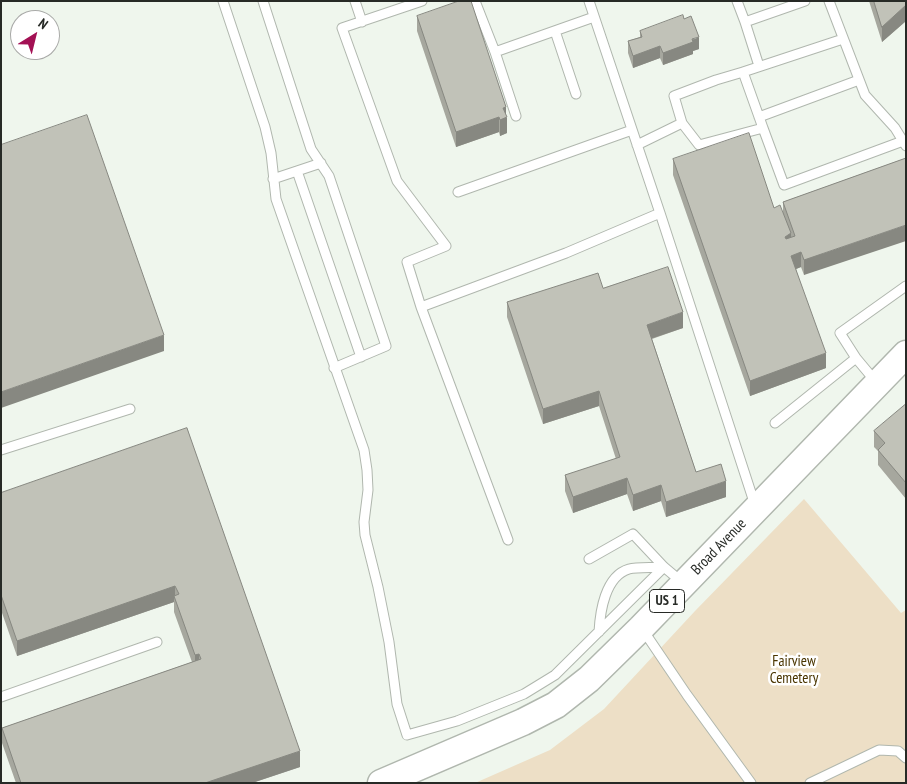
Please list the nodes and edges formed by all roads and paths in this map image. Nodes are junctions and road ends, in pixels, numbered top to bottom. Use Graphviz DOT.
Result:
graph roads {
  1 [pos="223,1"];
  2 [pos="263,1"];
  3 [pos="355,1"];
  4 [pos="422,1"];
  5 [pos="475,1"];
  6 [pos="589,1"];
  7 [pos="737,1"];
  8 [pos="804,1"];
  9 [pos="829,1"];
  10 [pos="594,17"];
  11 [pos="362,22"];
  12 [pos="745,22"];
  13 [pos="554,31"];
  14 [pos="844,39"];
  15 [pos="494,52"];
  16 [pos="759,66"];
  17 [pos="743,72"];
  18 [pos="859,80"];
  19 [pos="576,94"];
  20 [pos="516,116"];
  21 [pos="759,117"];
  22 [pos="682,123"];
  23 [pos="763,128"];
  24 [pos="632,130"];
  25 [pos="904,144"];
  26 [pos="637,145"];
  27 [pos="321,163"];
  28 [pos="297,171"];
  29 [pos="273,179"];
  30 [pos="458,192"];
  31 [pos="660,212"];
  32 [pos="906,286"];
  33 [pos="421,307"];
  34 [pos="906,354"];
  35 [pos="361,357"];
  36 [pos="856,358"];
  37 [pos="334,368"];
  38 [pos="877,383"];
  39 [pos="130,409"];
  40 [pos="775,423"];
  41 [pos="1,450"];
  42 [pos="756,508"];
  43 [pos="508,540"];
  44 [pos="588,559"];
  45 [pos="673,575"];
  46 [pos="641,628"];
  47 [pos="599,632"];
  48 [pos="157,642"];
  49 [pos="1,697"];
  50 [pos="906,758"];
  51 [pos="381,783"];
  52 [pos="751,783"];
  53 [pos="810,783"];
  1 -- 29 [label="lane"];
  2 -- 27 [label="lane"];
  3 -- 11 [label="lane"];
  4 -- 11 [label="lane"];
  5 -- 15 [label="lane"];
  6 -- 10 [label="lane"];
  7 -- 12 [label="lane"];
  8 -- 12 [label="lane"];
  9 -- 14 [label="lane"];
  10 -- 13 [label="lane"];
  10 -- 24 [label="lane"];
  11 -- 33 [label="lane"];
  12 -- 16 [label="lane"];
  13 -- 15 [label="lane"];
  13 -- 19 [label="lane"];
  14 -- 16 [label="lane"];
  14 -- 18 [label="lane"];
  15 -- 20 [label="lane"];
  16 -- 17 [label="lane"];
  17 -- 21 [label="lane"];
  17 -- 22 [label="lane"];
  18 -- 21 [label="lane"];
  18 -- 25 [label="lane"];
  21 -- 23 [label="lane"];
  22 -- 23 [label="lane"];
  22 -- 26 [label="lane"];
  23 -- 25 [label="lane"];
  24 -- 26 [label="lane"];
  24 -- 30 [label="lane"];
  26 -- 31 [label="lane"];
  27 -- 28 [label="lane"];
  27 -- 35 [label="lane"];
  28 -- 29 [label="lane"];
  28 -- 35 [label="lane"];
  29 -- 37 [label="lane"];
  31 -- 33 [label="lane"];
  31 -- 42 [label="lane"];
  32 -- 36 [label="lane"];
  33 -- 43 [label="lane"];
  34 -- 38 [label="main road, Broad Avenue / US 1"];
  35 -- 37 [label="lane"];
  36 -- 38 [label="lane"];
  36 -- 40 [label="lane"];
  37 -- 47 [label="lane"];
  38 -- 42 [label="main road, Broad Avenue / US 1"];
  39 -- 41 [label="lane"];
  42 -- 45 [label="main road, Broad Avenue / US 1"];
  44 -- 45 [label="lane"];
  45 -- 46 [label="main road, Broad Avenue / US 1"];
  45 -- 47 [label="lane"];
  45 -- 47 [label="lane"];
  46 -- 51 [label="main road, Broad Avenue / US 1"];
  46 -- 52 [label="lane"];
  48 -- 49 [label="lane"];
  50 -- 53 [label="lane"];
}
